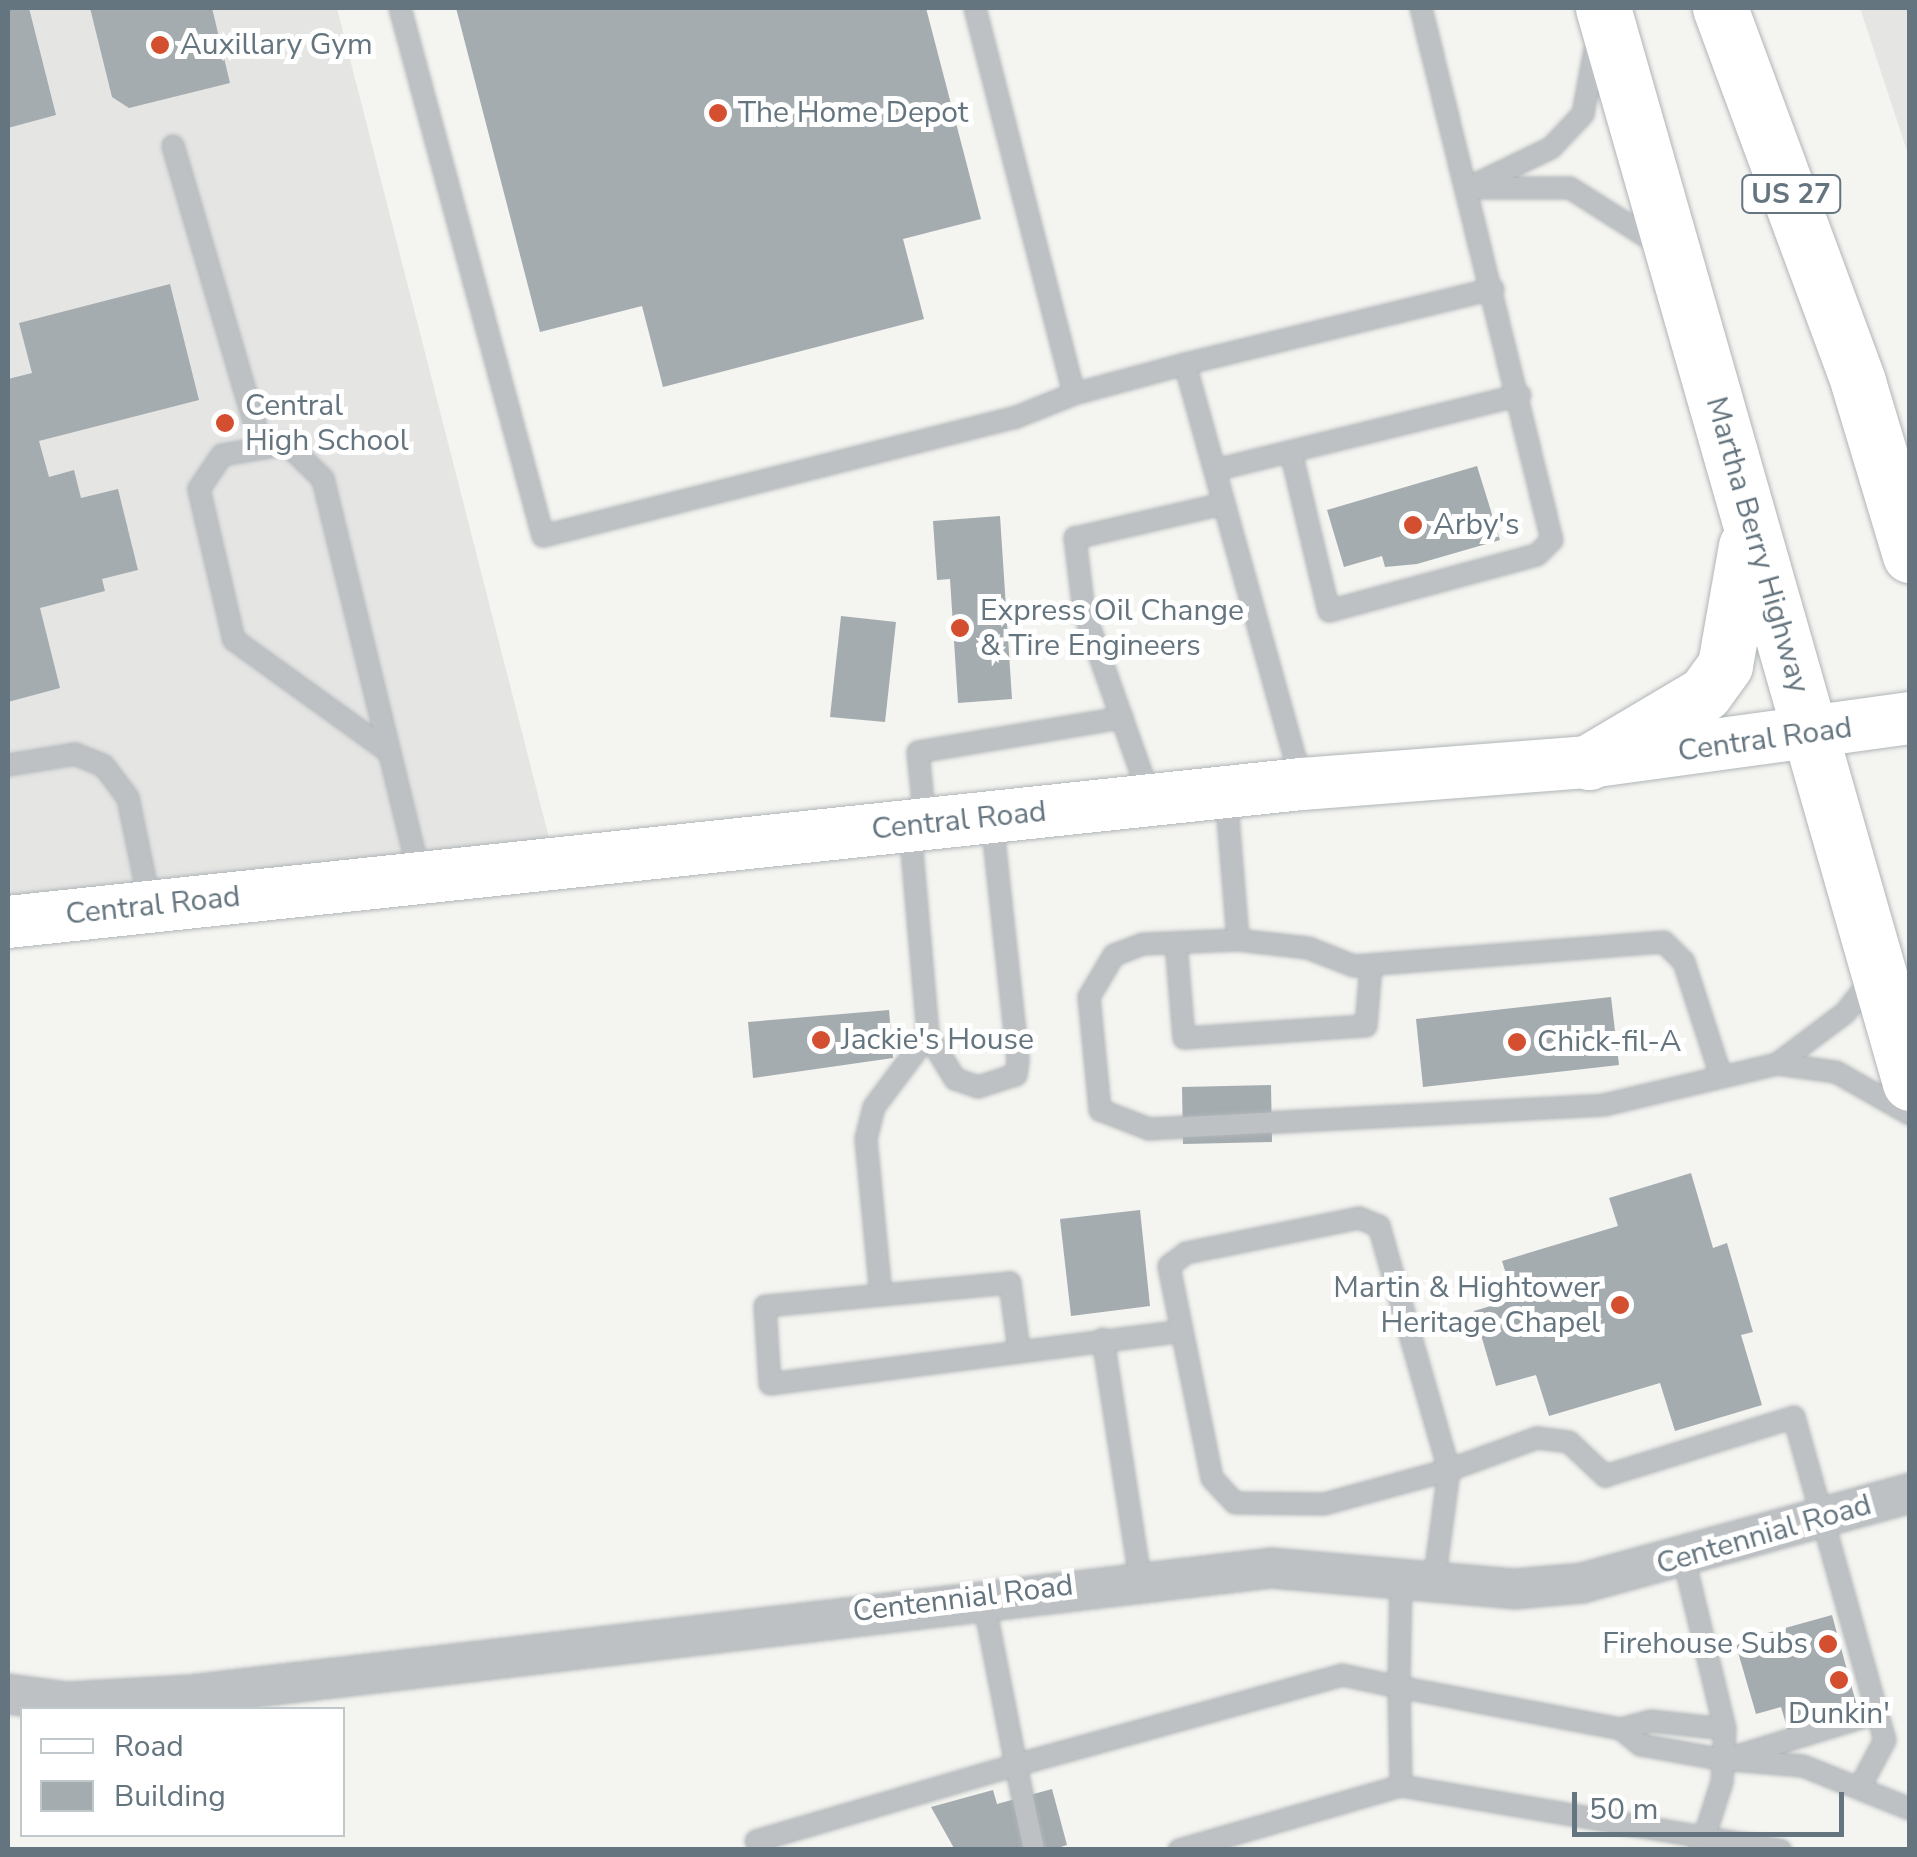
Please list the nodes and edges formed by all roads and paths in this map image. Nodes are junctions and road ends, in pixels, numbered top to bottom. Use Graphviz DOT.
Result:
graph roads {
  1 [pos="400,8"];
  2 [pos="975,8"];
  3 [pos="1421,8"];
  4 [pos="1600,8"];
  5 [pos="1720,8"];
  6 [pos="173,146"];
  7 [pos="1468,188"];
  8 [pos="1678,265"];
  9 [pos="1493,288"];
  10 [pos="1185,364"];
  11 [pos="1074,394"];
  12 [pos="1520,395"];
  13 [pos="260,442"];
  14 [pos="1291,452"];
  15 [pos="1215,470"];
  16 [pos="1224,504"];
  17 [pos="1749,524"];
  18 [pos="1907,540"];
  19 [pos="1122,718"];
  20 [pos="1910,718"];
  21 [pos="1814,737"];
  22 [pos="388,750"];
  23 [pos="1590,762"];
  24 [pos="8,765"];
  25 [pos="1302,784"];
  26 [pos="1226,792"];
  27 [pos="1152,801"];
  28 [pos="992,818"];
  29 [pos="917,824"];
  30 [pos="420,877"];
  31 [pos="150,906"];
  32 [pos="8,922"];
  33 [pos="1238,940"];
  34 [pos="1176,942"];
  35 [pos="1371,966"];
  36 [pos="1878,972"];
  37 [pos="928,1035"];
  38 [pos="1777,1064"];
  39 [pos="1720,1073"];
  40 [pos="1910,1083"];
  41 [pos="1910,1114"];
  42 [pos="881,1295"];
  43 [pos="1182,1330"];
  44 [pos="1104,1339"];
  45 [pos="1019,1350"];
  46 [pos="1448,1470"];
  47 [pos="1910,1494"];
  48 [pos="1826,1517"];
  49 [pos="1684,1559"];
  50 [pos="1140,1578"];
  51 [pos="1418,1581"];
  52 [pos="982,1597"];
  53 [pos="1398,1686"];
  54 [pos="8,1694"];
  55 [pos="1877,1713"];
  56 [pos="1621,1729"];
  57 [pos="1725,1729"];
  58 [pos="1724,1760"];
  59 [pos="1016,1765"];
  60 [pos="1401,1786"];
  61 [pos="1860,1786"];
  62 [pos="1910,1809"];
  63 [pos="756,1841"];
  64 [pos="1703,1842"];
  65 [pos="1034,1850"];
  66 [pos="1179,1850"];
  67 [pos="1781,1850"];
  1 -- 11 [label="lane"];
  2 -- 11 [label="lane"];
  3 -- 7 [label="lane"];
  4 -- 7 [label="lane"];
  4 -- 8 [label="highway, Martha Berry Highway"];
  5 -- 18 [label="highway, US 27"];
  6 -- 13 [label="lane"];
  7 -- 8 [label="lane"];
  7 -- 9 [label="lane"];
  8 -- 17 [label="highway, Martha Berry Highway"];
  9 -- 10 [label="lane"];
  9 -- 12 [label="lane"];
  10 -- 11 [label="lane"];
  10 -- 15 [label="lane"];
  12 -- 14 [label="lane"];
  12 -- 14 [label="lane"];
  13 -- 22 [label="lane"];
  13 -- 22 [label="lane"];
  14 -- 15 [label="lane"];
  15 -- 16 [label="lane"];
  16 -- 19 [label="lane"];
  16 -- 25 [label="lane"];
  17 -- 21 [label="highway, Martha Berry Highway"];
  17 -- 23 [label="highway"];
  19 -- 27 [label="lane"];
  19 -- 29 [label="lane"];
  20 -- 21 [label="street, Central Road"];
  21 -- 23 [label="street, Central Road"];
  21 -- 36 [label="highway, Martha Berry Highway"];
  22 -- 30 [label="lane"];
  23 -- 25 [label="street, Central Road"];
  24 -- 31 [label="lane"];
  25 -- 26 [label="street, Central Road"];
  26 -- 27 [label="street, Central Road"];
  26 -- 33 [label="lane"];
  27 -- 28 [label="street, Central Road"];
  28 -- 29 [label="street, Central Road"];
  28 -- 37 [label="lane"];
  29 -- 30 [label="street, Central Road"];
  29 -- 37 [label="lane"];
  30 -- 31 [label="street, Central Road"];
  31 -- 32 [label="street, Central Road"];
  33 -- 34 [label="lane"];
  33 -- 35 [label="lane"];
  34 -- 35 [label="lane"];
  34 -- 39 [label="lane"];
  35 -- 39 [label="lane"];
  36 -- 38 [label="lane"];
  36 -- 40 [label="highway, Martha Berry Highway"];
  37 -- 42 [label="lane"];
  38 -- 39 [label="lane"];
  38 -- 41 [label="lane"];
  42 -- 45 [label="lane"];
  42 -- 45 [label="lane"];
  43 -- 44 [label="lane"];
  43 -- 46 [label="lane"];
  43 -- 46 [label="lane"];
  44 -- 45 [label="lane"];
  44 -- 50 [label="lane"];
  46 -- 48 [label="lane"];
  46 -- 51 [label="lane"];
  47 -- 48 [label="street, Centennial Road"];
  48 -- 49 [label="street, Centennial Road"];
  48 -- 55 [label="lane"];
  49 -- 51 [label="street, Centennial Road"];
  49 -- 57 [label="lane"];
  50 -- 51 [label="street, Centennial Road"];
  50 -- 52 [label="street, Centennial Road"];
  51 -- 53 [label="lane"];
  52 -- 54 [label="street, Centennial Road"];
  52 -- 59 [label="lane"];
  53 -- 56 [label="lane"];
  53 -- 59 [label="lane"];
  53 -- 60 [label="lane"];
  55 -- 58 [label="lane"];
  55 -- 61 [label="lane"];
  56 -- 57 [label="lane"];
  56 -- 58 [label="lane"];
  57 -- 58 [label="lane"];
  58 -- 61 [label="lane"];
  58 -- 64 [label="lane"];
  59 -- 63 [label="lane"];
  59 -- 65 [label="lane"];
  60 -- 64 [label="lane"];
  60 -- 66 [label="lane"];
  61 -- 62 [label="lane"];
  64 -- 67 [label="lane"];
}
